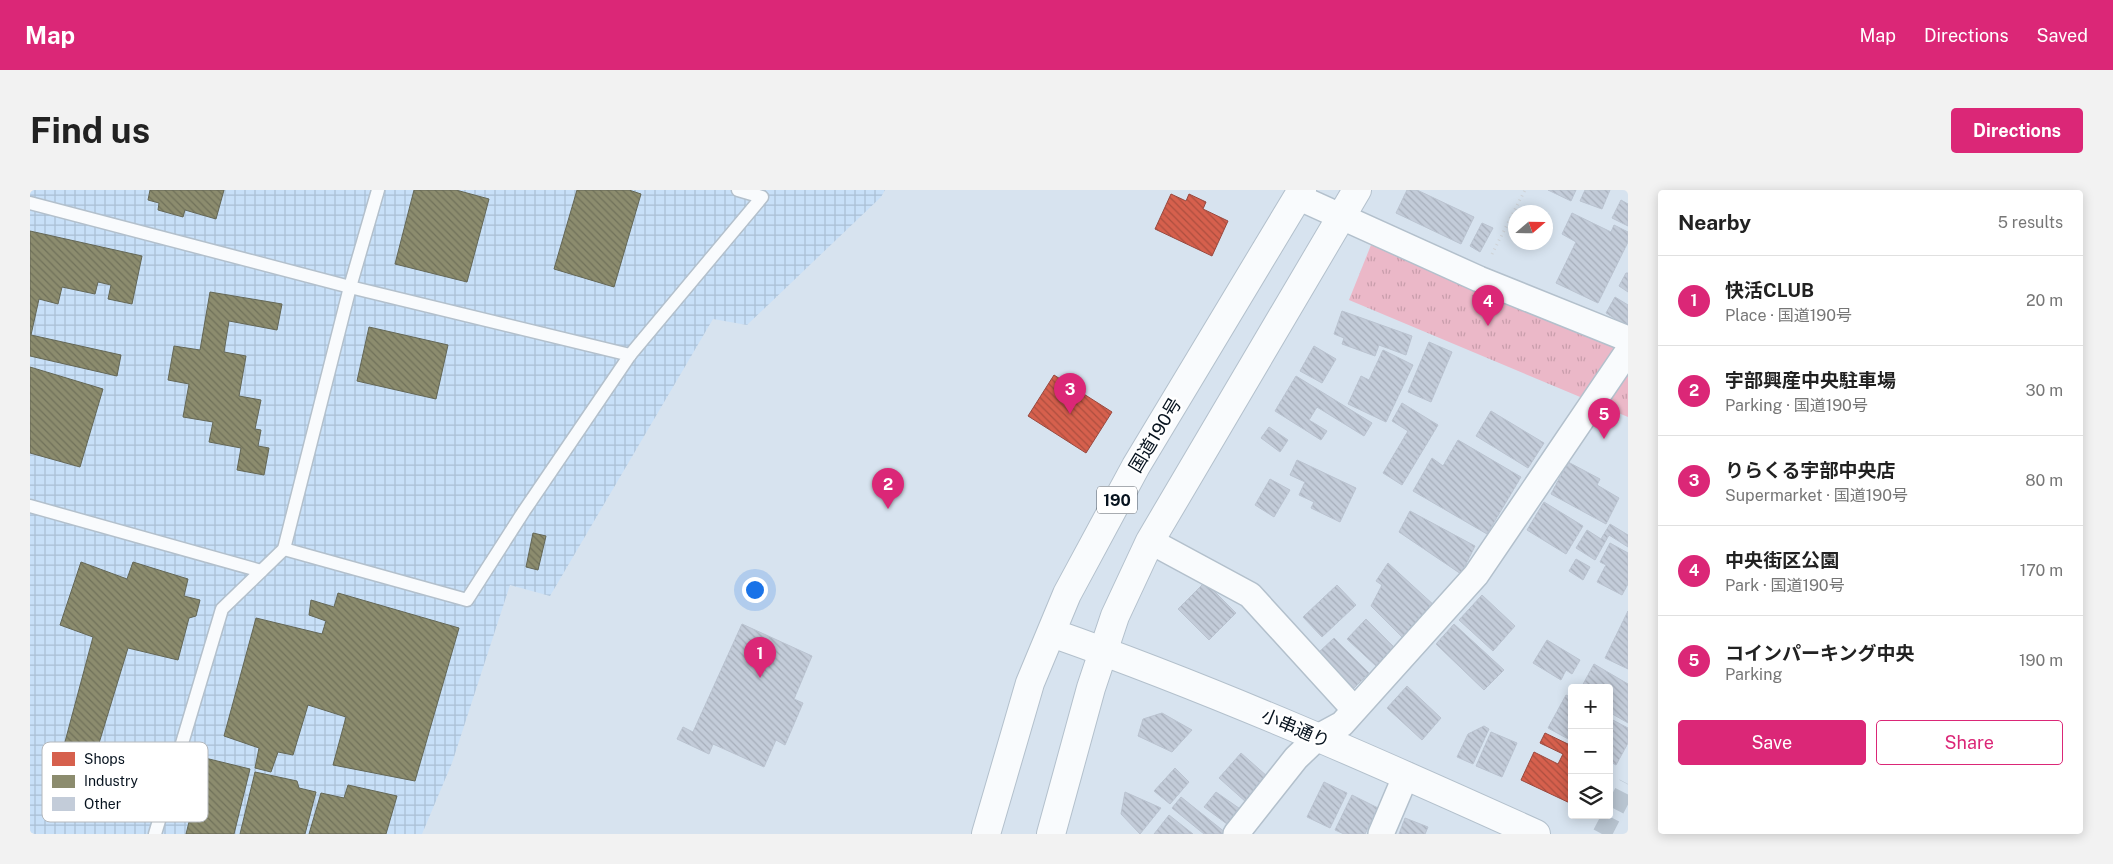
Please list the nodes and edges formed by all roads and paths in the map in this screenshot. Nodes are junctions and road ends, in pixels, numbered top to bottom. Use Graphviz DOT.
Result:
graph roads {
  1 [pos="378,190"];
  2 [pos="738,190"];
  3 [pos="1357,190"];
  4 [pos="1525,190"];
  5 [pos="1300,193"];
  6 [pos="30,203"];
  7 [pos="1342,217"];
  8 [pos="1479,279"];
  9 [pos="350,287"];
  10 [pos="1628,340"];
  11 [pos="1628,351"];
  12 [pos="630,355"];
  13 [pos="30,506"];
  14 [pos="1150,541"];
  15 [pos="284,549"];
  16 [pos="260,571"];
  17 [pos="1052,633"];
  18 [pos="1104,651"];
  19 [pos="1354,709"];
  20 [pos="1318,737"];
  21 [pos="183,742"];
  22 [pos="1406,775"];
  23 [pos="160,822"];
  24 [pos="156,834"];
  25 [pos="986,834"];
  26 [pos="1051,834"];
  27 [pos="1236,834"];
  28 [pos="1381,834"];
  29 [pos="1536,834"];
  1 -- 9 [label="lane"];
  2 -- 12 [label="lane"];
  3 -- 7 [label="main road, 190"];
  4 -- 8 [label="path"];
  5 -- 7 [label="street"];
  5 -- 17 [label="main road, 国道190号 / 190"];
  6 -- 9 [label="lane"];
  7 -- 8 [label="street"];
  7 -- 14 [label="main road, 190"];
  8 -- 10 [label="street"];
  9 -- 12 [label="lane"];
  9 -- 15 [label="lane"];
  11 -- 19 [label="street"];
  12 -- 15 [label="lane"];
  13 -- 16 [label="lane"];
  14 -- 18 [label="main road, 190"];
  14 -- 19 [label="street"];
  15 -- 16 [label="lane"];
  16 -- 21 [label="lane"];
  17 -- 18 [label="main road, 小串通り"];
  17 -- 25 [label="main road, 国道190号 / 190"];
  18 -- 20 [label="main road, 小串通り"];
  18 -- 26 [label="main road, 190"];
  19 -- 20 [label="street"];
  20 -- 22 [label="main road, 小串通り"];
  20 -- 27 [label="street"];
  22 -- 28 [label="street"];
  22 -- 29 [label="main road, 小串通り"];
  23 -- 24 [label="lane"];
}
